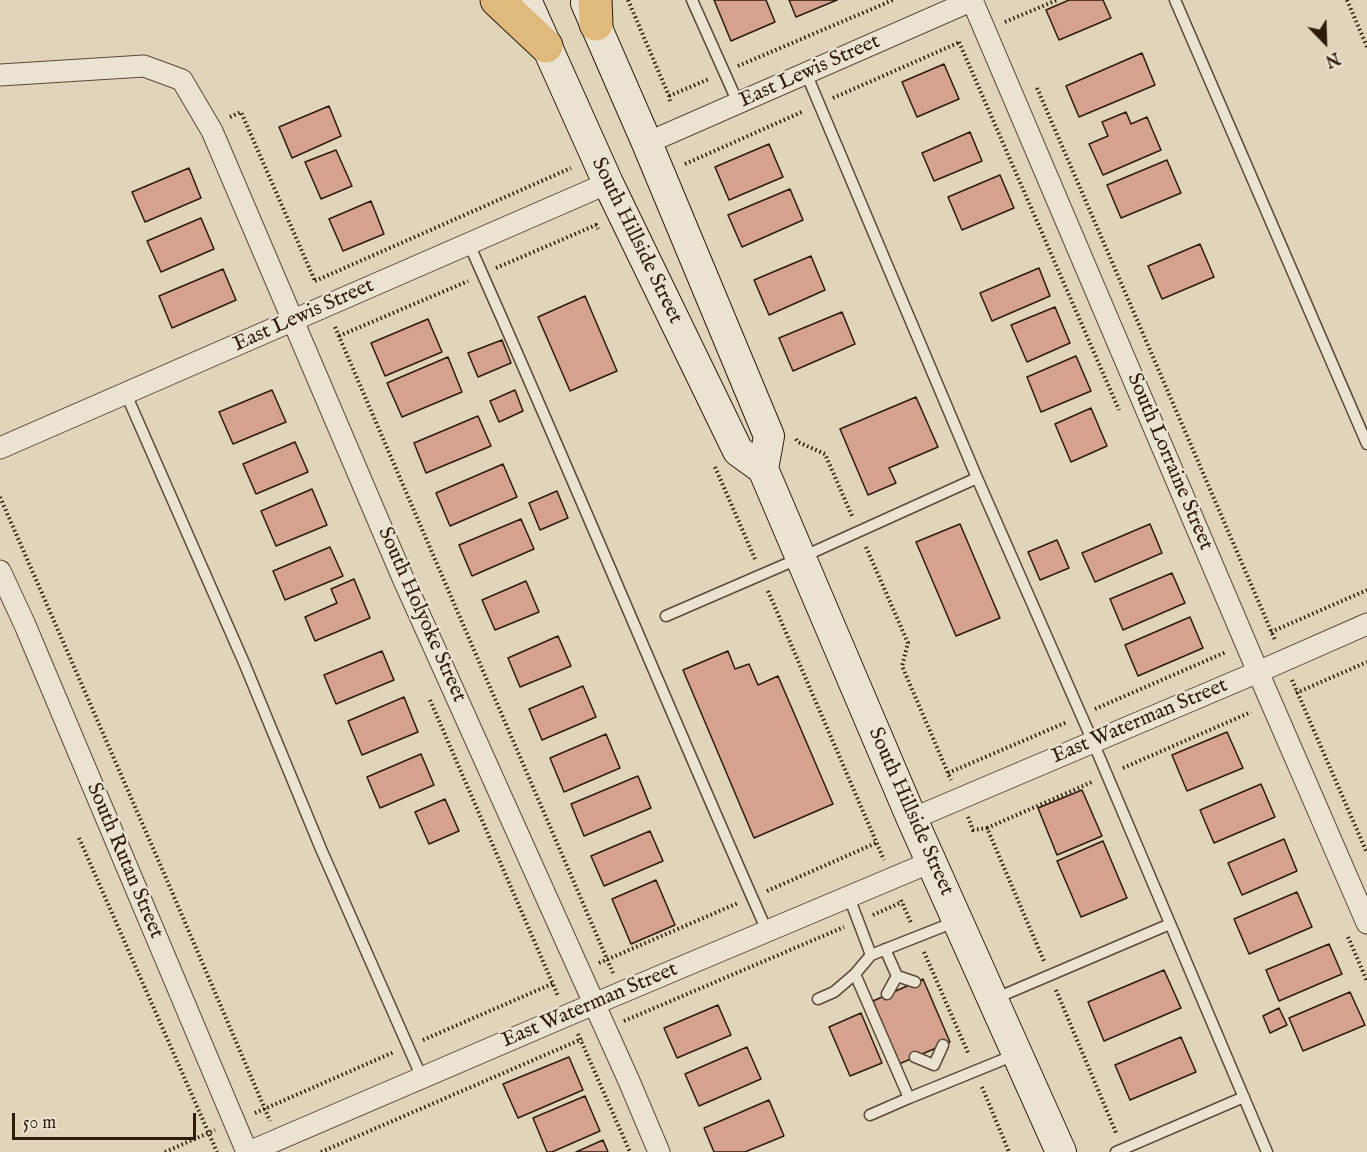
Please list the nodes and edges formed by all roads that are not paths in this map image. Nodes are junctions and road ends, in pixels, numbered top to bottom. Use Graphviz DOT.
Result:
graph roads {
  1 [pos="496,0"];
  2 [pos="526,0"];
  3 [pos="692,0"];
  4 [pos="973,0"];
  5 [pos="1175,0"];
  6 [pos="592,8"];
  7 [pos="546,46"];
  8 [pos="807,74"];
  9 [pos="0,75"];
  10 [pos="738,103"];
  11 [pos="647,143"];
  12 [pos="608,183"];
  13 [pos="469,244"];
  14 [pos="293,321"];
  15 [pos="126,394"];
  16 [pos="1367,444"];
  17 [pos="0,448"];
  18 [pos="763,469"];
  19 [pos="977,478"];
  20 [pos="800,558"];
  21 [pos="0,571"];
  22 [pos="666,616"];
  23 [pos="1367,624"];
  24 [pos="1258,672"];
  25 [pos="1093,742"];
  26 [pos="912,819"];
  27 [pos="931,862"];
  28 [pos="849,897"];
  29 [pos="958,921"];
  30 [pos="1367,923"];
  31 [pos="1170,924"];
  32 [pos="767,931"];
  33 [pos="885,949"];
  34 [pos="871,955"];
  35 [pos="855,974"];
  36 [pos="897,976"];
  37 [pos="915,982"];
  38 [pos="887,994"];
  39 [pos="818,999"];
  40 [pos="993,1000"];
  41 [pos="594,1004"];
  42 [pos="943,1045"];
  43 [pos="1017,1054"];
  44 [pos="915,1057"];
  45 [pos="934,1065"];
  46 [pos="422,1078"];
  47 [pos="942,1084"];
  48 [pos="1244,1097"];
  49 [pos="909,1098"];
  50 [pos="870,1115"];
  51 [pos="1120,1150"];
  52 [pos="248,1152"];
  53 [pos="659,1152"];
  54 [pos="1061,1152"];
  55 [pos="1267,1152"];
  1 -- 7 [label="highway"];
  2 -- 7 [label="main road, South Hillside Street"];
  3 -- 10 [label="lane"];
  4 -- 8 [label="street, East Lewis Street"];
  4 -- 24 [label="street, South Lorraine Street"];
  5 -- 16 [label="lane"];
  6 -- 11 [label="main road, South Hillside Street"];
  7 -- 12 [label="main road, South Hillside Street"];
  8 -- 10 [label="street, East Lewis Street"];
  8 -- 19 [label="lane"];
  9 -- 14 [label="street, South Holyoke Street"];
  10 -- 11 [label="street, East Lewis Street"];
  11 -- 18 [label="main road, South Hillside Street"];
  12 -- 13 [label="street, East Lewis Street"];
  12 -- 18 [label="main road, South Hillside Street"];
  13 -- 14 [label="street, East Lewis Street"];
  13 -- 32 [label="lane"];
  14 -- 15 [label="street, East Lewis Street"];
  14 -- 41 [label="street, South Holyoke Street"];
  15 -- 17 [label="street, East Lewis Street"];
  15 -- 46 [label="lane"];
  18 -- 20 [label="main road, South Hillside Street"];
  19 -- 20 [label="lane"];
  19 -- 25 [label="lane"];
  20 -- 22 [label="lane"];
  20 -- 26 [label="main road, South Hillside Street"];
  21 -- 52 [label="street, South Rutan Street"];
  23 -- 24 [label="street, East Waterman Street"];
  24 -- 25 [label="street, East Waterman Street"];
  24 -- 30 [label="street, South Lorraine Street"];
  25 -- 26 [label="street, East Waterman Street"];
  25 -- 31 [label="lane"];
  26 -- 27 [label="main road, South Hillside Street"];
  27 -- 28 [label="street, East Waterman Street"];
  27 -- 29 [label="main road, South Hillside Street"];
  28 -- 32 [label="street, East Waterman Street"];
  28 -- 34 [label="lane"];
  29 -- 33 [label="lane"];
  29 -- 40 [label="main road, South Hillside Street"];
  31 -- 40 [label="lane"];
  31 -- 48 [label="lane"];
  32 -- 41 [label="street, East Waterman Street"];
  33 -- 34 [label="lane"];
  33 -- 36 [label="lane"];
  34 -- 35 [label="lane"];
  35 -- 39 [label="lane"];
  35 -- 49 [label="lane"];
  36 -- 37 [label="lane"];
  36 -- 38 [label="lane"];
  40 -- 43 [label="main road, South Hillside Street"];
  41 -- 46 [label="street, East Waterman Street"];
  41 -- 53 [label="street, South Holyoke Street"];
  42 -- 45 [label="lane"];
  43 -- 47 [label="lane"];
  43 -- 54 [label="main road, South Hillside Street"];
  44 -- 45 [label="lane"];
  45 -- 47 [label="lane"];
  46 -- 52 [label="street, East Waterman Street"];
  47 -- 49 [label="lane"];
  48 -- 51 [label="lane"];
  48 -- 55 [label="lane"];
  49 -- 50 [label="lane"];
}
